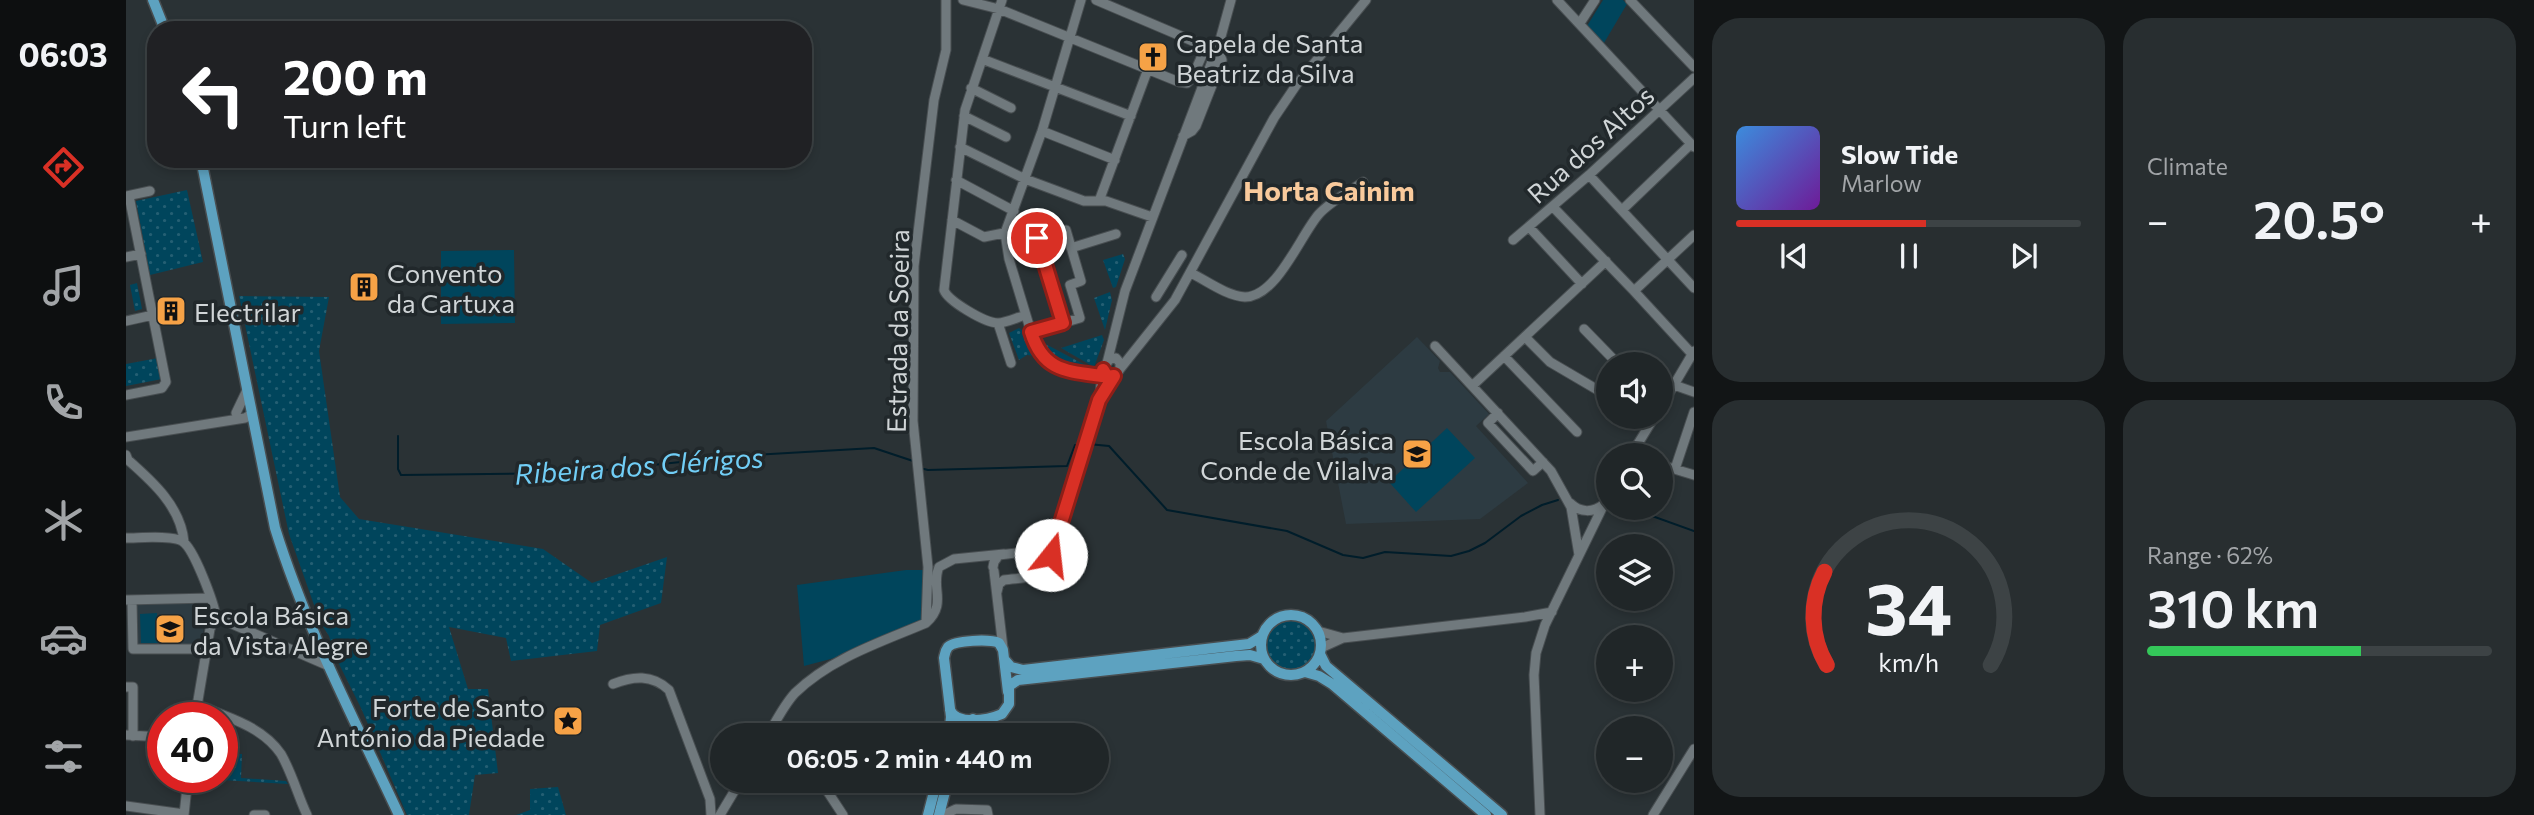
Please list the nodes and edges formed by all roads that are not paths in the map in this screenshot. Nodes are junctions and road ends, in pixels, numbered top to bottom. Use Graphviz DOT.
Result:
graph roads {
  1 [pos="153,0"];
  2 [pos="946,0"];
  3 [pos="963,0"];
  4 [pos="1081,0"];
  5 [pos="1096,0"];
  6 [pos="1231,0"];
  7 [pos="1366,0"];
  8 [pos="1557,0"];
  9 [pos="1595,0"];
  10 [pos="1630,0"];
  11 [pos="1001,5"];
  12 [pos="161,21"];
  13 [pos="1580,23"];
  14 [pos="1069,37"];
  15 [pos="982,59"];
  16 [pos="1694,67"];
  17 [pos="1148,69"];
  18 [pos="1694,78"];
  19 [pos="1056,87"];
  20 [pos="971,88"];
  21 [pos="1012,108"];
  22 [pos="1660,110"];
  23 [pos="964,116"];
  24 [pos="1131,116"];
  25 [pos="1042,131"];
  26 [pos="1006,137"];
  27 [pos="1693,145"];
  28 [pos="960,147"];
  29 [pos="1115,160"];
  30 [pos="203,168"];
  31 [pos="1590,175"];
  32 [pos="1025,179"];
  33 [pos="956,180"];
  34 [pos="1363,182"];
  35 [pos="150,191"];
  36 [pos="128,196"];
  37 [pos="1099,201"];
  38 [pos="1553,207"];
  39 [pos="1622,210"];
  40 [pos="1014,211"];
  41 [pos="1152,217"];
  42 [pos="952,220"];
  43 [pos="1529,227"];
  44 [pos="1005,233"];
  45 [pos="1116,234"];
  46 [pos="1694,234"];
  47 [pos="1037,238"];
  48 [pos="1513,240"];
  49 [pos="1071,248"];
  50 [pos="141,254"];
  51 [pos="1182,255"];
  52 [pos="126,257"];
  53 [pos="1668,260"];
  54 [pos="1606,261"];
  55 [pos="1191,273"];
  56 [pos="1170,275"];
  57 [pos="1184,284"];
  58 [pos="1582,284"];
  59 [pos="1694,288"];
  60 [pos="1634,290"];
  61 [pos="1156,297"];
  62 [pos="153,315"];
  63 [pos="1026,315"];
  64 [pos="126,321"];
  65 [pos="998,323"];
  66 [pos="1063,323"];
  67 [pos="1584,328"];
  68 [pos="1031,332"];
  69 [pos="1525,337"];
  70 [pos="1435,346"];
  71 [pos="1607,352"];
  72 [pos="1693,353"];
  73 [pos="1504,356"];
  74 [pos="1012,363"];
  75 [pos="1111,369"];
  76 [pos="1674,385"];
  77 [pos="1472,386"];
  78 [pos="247,388"];
  79 [pos="1596,389"];
  80 [pos="1694,392"];
  81 [pos="126,396"];
  82 [pos="1694,412"];
  83 [pos="1498,413"];
  84 [pos="253,414"];
  85 [pos="236,416"];
  86 [pos="1577,432"];
  87 [pos="256,433"];
  88 [pos="126,437"];
  89 [pos="126,456"];
  90 [pos="1543,462"];
  91 [pos="1675,469"];
  92 [pos="1694,475"];
  93 [pos="1568,502"];
  94 [pos="1596,508"];
  95 [pos="1597,520"];
  96 [pos="126,538"];
  97 [pos="184,542"];
  98 [pos="1054,542"];
  99 [pos="1033,551"];
  100 [pos="1004,554"];
  101 [pos="979,557"];
  102 [pos="1579,557"];
  103 [pos="994,569"];
  104 [pos="1042,573"];
  105 [pos="1008,579"];
  106 [pos="997,592"];
  107 [pos="211,598"];
  108 [pos="129,600"];
  109 [pos="1552,612"];
  110 [pos="216,617"];
  111 [pos="1525,617"];
  112 [pos="926,623"];
  113 [pos="1000,623"];
  114 [pos="1545,625"];
  115 [pos="1318,631"];
  116 [pos="1262,636"];
  117 [pos="1343,638"];
  118 [pos="986,640"];
  119 [pos="207,649"];
  120 [pos="1320,651"];
  121 [pos="322,652"];
  122 [pos="304,654"];
  123 [pos="1004,654"];
  124 [pos="1264,659"];
  125 [pos="329,666"];
  126 [pos="1305,672"];
  127 [pos="613,684"];
  128 [pos="126,687"];
  129 [pos="1009,698"];
  130 [pos="198,702"];
  131 [pos="950,710"];
  132 [pos="974,719"];
  133 [pos="238,721"];
  134 [pos="778,723"];
  135 [pos="949,723"];
  136 [pos="967,723"];
  137 [pos="129,736"];
  138 [pos="147,737"];
  139 [pos="1694,750"];
  140 [pos="186,793"];
  141 [pos="733,793"];
  142 [pos="829,793"];
  143 [pos="934,793"];
  144 [pos="945,793"];
  145 [pos="944,797"];
  146 [pos="730,798"];
  147 [pos="710,799"];
  148 [pos="126,806"];
  149 [pos="956,809"];
  150 [pos="987,812"];
  151 [pos="306,813"];
  152 [pos="184,814"];
  153 [pos="254,815"];
  154 [pos="265,815"];
  155 [pos="294,815"];
  156 [pos="399,815"];
  157 [pos="711,815"];
  158 [pos="720,815"];
  159 [pos="843,815"];
  160 [pos="928,815"];
  161 [pos="941,815"];
  162 [pos="1486,815"];
  163 [pos="1502,815"];
  164 [pos="1540,815"];
  165 [pos="1653,815"];
  1 -- 12 [label="main road"];
  2 -- 112 [label="street, Estrada da Soeira"];
  3 -- 11 [label="street"];
  4 -- 14 [label="street"];
  5 -- 17 [label="street"];
  6 -- 41 [label="street"];
  7 -- 55 [label="street"];
  8 -- 13 [label="street"];
  9 -- 13 [label="street"];
  10 -- 16 [label="street"];
  11 -- 14 [label="street"];
  11 -- 15 [label="street"];
  13 -- 22 [label="street"];
  14 -- 17 [label="street"];
  14 -- 19 [label="street"];
  15 -- 19 [label="street"];
  15 -- 20 [label="street"];
  17 -- 24 [label="street"];
  18 -- 22 [label="street, Rua dos Altos"];
  19 -- 24 [label="street"];
  19 -- 25 [label="street"];
  20 -- 21 [label="street"];
  20 -- 23 [label="street"];
  22 -- 27 [label="street"];
  22 -- 31 [label="street, Rua dos Altos"];
  23 -- 26 [label="street"];
  23 -- 28 [label="street"];
  24 -- 29 [label="street"];
  25 -- 29 [label="street"];
  25 -- 32 [label="street"];
  27 -- 39 [label="street"];
  28 -- 32 [label="street"];
  28 -- 33 [label="street"];
  29 -- 37 [label="street"];
  30 -- 78 [label="main road"];
  31 -- 38 [label="street, Rua dos Altos"];
  31 -- 39 [label="street"];
  32 -- 37 [label="street"];
  32 -- 40 [label="street"];
  33 -- 40 [label="street"];
  33 -- 42 [label="street"];
  34 -- 55 [label="street"];
  35 -- 36 [label="street"];
  36 -- 50 [label="street"];
  37 -- 41 [label="street"];
  38 -- 43 [label="street, Rua dos Altos"];
  38 -- 54 [label="street"];
  39 -- 53 [label="street"];
  40 -- 44 [label="street"];
  41 -- 75 [label="street"];
  42 -- 44 [label="street"];
  42 -- 65 [label="street"];
  43 -- 48 [label="street, Rua dos Altos"];
  43 -- 58 [label="street"];
  44 -- 47 [label="street"];
  44 -- 63 [label="street"];
  45 -- 49 [label="street"];
  46 -- 53 [label="street"];
  47 -- 49 [label="street"];
  47 -- 66 [label="street"];
  49 -- 66 [label="street"];
  50 -- 52 [label="street"];
  50 -- 62 [label="street"];
  51 -- 56 [label="street"];
  53 -- 59 [label="street"];
  53 -- 60 [label="street"];
  54 -- 58 [label="street"];
  54 -- 60 [label="street"];
  55 -- 57 [label="street"];
  56 -- 57 [label="street"];
  56 -- 61 [label="street"];
  57 -- 75 [label="street"];
  58 -- 69 [label="street"];
  60 -- 72 [label="street"];
  62 -- 64 [label="street"];
  62 -- 81 [label="street"];
  63 -- 65 [label="street"];
  63 -- 68 [label="street"];
  65 -- 74 [label="street"];
  66 -- 68 [label="street"];
  67 -- 71 [label="street"];
  68 -- 75 [label="street"];
  69 -- 73 [label="street"];
  69 -- 79 [label="street"];
  70 -- 77 [label="street"];
  72 -- 76 [label="street"];
  73 -- 77 [label="street"];
  73 -- 86 [label="street"];
  75 -- 98 [label="street"];
  76 -- 80 [label="street"];
  77 -- 83 [label="street"];
  78 -- 84 [label="main road"];
  78 -- 85 [label="street"];
  82 -- 91 [label="street"];
  83 -- 90 [label="street"];
  83 -- 90 [label="street"];
  84 -- 85 [label="street"];
  84 -- 87 [label="main road"];
  85 -- 87 [label="street"];
  85 -- 88 [label="street"];
  87 -- 121 [label="main road"];
  89 -- 97 [label="street"];
  90 -- 93 [label="street"];
  91 -- 92 [label="street"];
  93 -- 94 [label="street"];
  93 -- 102 [label="street"];
  95 -- 102 [label="street"];
  96 -- 97 [label="street"];
  97 -- 107 [label="street"];
  98 -- 99 [label="street"];
  98 -- 104 [label="street"];
  99 -- 100 [label="street"];
  99 -- 104 [label="street"];
  100 -- 101 [label="street"];
  100 -- 103 [label="street"];
  101 -- 103 [label="street"];
  101 -- 112 [label="street"];
  102 -- 109 [label="street"];
  103 -- 105 [label="street"];
  103 -- 106 [label="street"];
  104 -- 105 [label="street"];
  105 -- 106 [label="street"];
  106 -- 113 [label="street"];
  107 -- 108 [label="street"];
  107 -- 110 [label="street"];
  108 -- 119 [label="street"];
  109 -- 111 [label="street"];
  109 -- 114 [label="street"];
  110 -- 119 [label="street"];
  110 -- 122 [label="street"];
  111 -- 114 [label="street"];
  111 -- 117 [label="street"];
  112 -- 134 [label="street"];
  113 -- 118 [label="street"];
  113 -- 123 [label="street"];
  114 -- 164 [label="street"];
  115 -- 116 [label="main road"];
  115 -- 117 [label="street"];
  115 -- 120 [label="main road"];
  116 -- 123 [label="main road"];
  116 -- 124 [label="main road"];
  117 -- 120 [label="street"];
  118 -- 123 [label="main road"];
  118 -- 131 [label="main road"];
  119 -- 130 [label="street"];
  120 -- 126 [label="main road"];
  120 -- 163 [label="main road"];
  121 -- 122 [label="street"];
  121 -- 125 [label="main road"];
  122 -- 125 [label="street"];
  123 -- 129 [label="main road"];
  124 -- 126 [label="main road"];
  124 -- 129 [label="main road"];
  125 -- 156 [label="main road"];
  126 -- 162 [label="main road"];
  127 -- 147 [label="street"];
  128 -- 137 [label="street"];
  129 -- 132 [label="main road"];
  131 -- 132 [label="main road"];
  131 -- 135 [label="main road"];
  132 -- 136 [label="main road"];
  133 -- 151 [label="street"];
  137 -- 138 [label="street"];
  139 -- 165 [label="street"];
  140 -- 152 [label="street"];
  141 -- 146 [label="street"];
  142 -- 159 [label="street"];
  143 -- 160 [label="main road"];
  144 -- 145 [label="main road"];
  145 -- 149 [label="street"];
  145 -- 161 [label="main road"];
  146 -- 147 [label="street"];
  146 -- 158 [label="street"];
  147 -- 157 [label="street"];
  148 -- 152 [label="street"];
  149 -- 150 [label="street"];
  149 -- 161 [label="street"];
  151 -- 155 [label="street"];
  153 -- 154 [label="street"];
}
